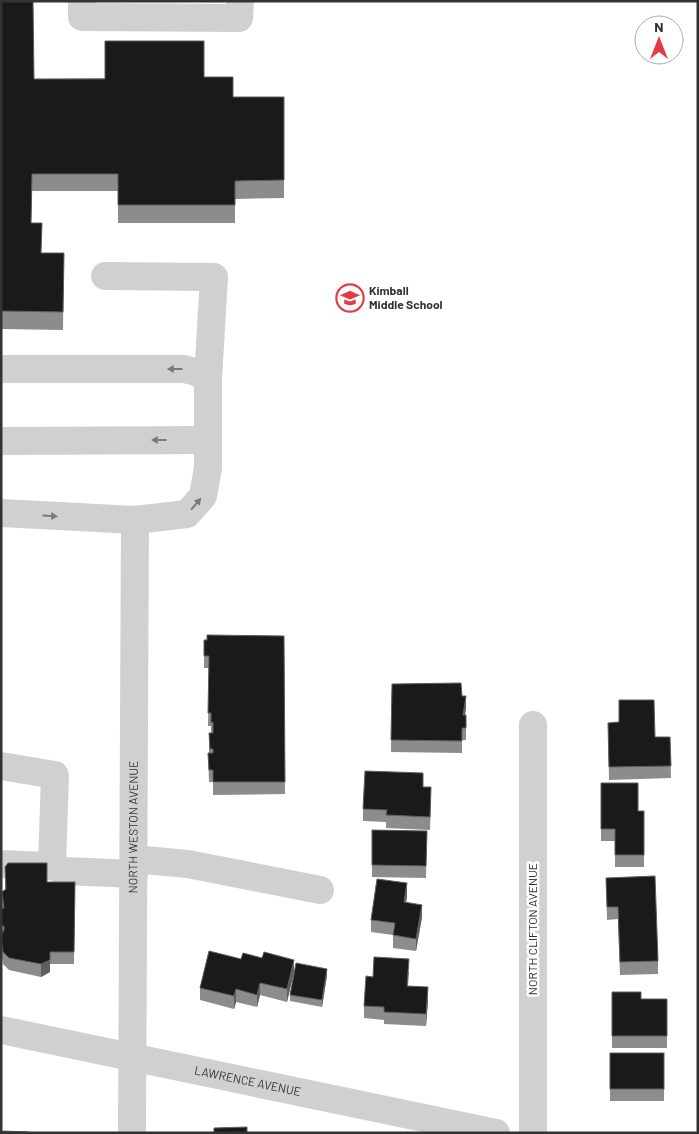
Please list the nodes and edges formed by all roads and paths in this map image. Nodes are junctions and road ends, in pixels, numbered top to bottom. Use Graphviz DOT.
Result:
graph roads {
  1 [pos="82,1"];
  2 [pos="240,1"];
  3 [pos="105,276"];
  4 [pos="1,369"];
  5 [pos="208,379"];
  6 [pos="207,440"];
  7 [pos="1,441"];
  8 [pos="1,513"];
  9 [pos="135,520"];
  10 [pos="533,725"];
  11 [pos="1,766"];
  12 [pos="1,864"];
  13 [pos="52,866"];
  14 [pos="134,866"];
  15 [pos="320,890"];
  16 [pos="1,1030"];
  17 [pos="131,1055"];
  18 [pos="132,1133"];
  19 [pos="496,1133"];
  20 [pos="533,1133"];
  1 -- 2 [label="street"];
  3 -- 5 [label="street"];
  5 -- 4 [label="street, one-way"];
  5 -- 6 [label="street"];
  6 -- 7 [label="street, one-way"];
  9 -- 6 [label="street, one-way"];
  8 -- 9 [label="street, one-way"];
  9 -- 14 [label="street, NORTH WESTON AVENUE"];
  10 -- 20 [label="street, NORTH CLIFTON AVENUE"];
  11 -- 13 [label="street"];
  12 -- 13 [label="street"];
  13 -- 14 [label="street"];
  14 -- 15 [label="street"];
  14 -- 17 [label="street, NORTH WESTON AVENUE"];
  16 -- 17 [label="street, LAWRENCE AVENUE"];
  17 -- 18 [label="street, NORTH WESTON AVENUE"];
  17 -- 19 [label="street, LAWRENCE AVENUE"];
}
